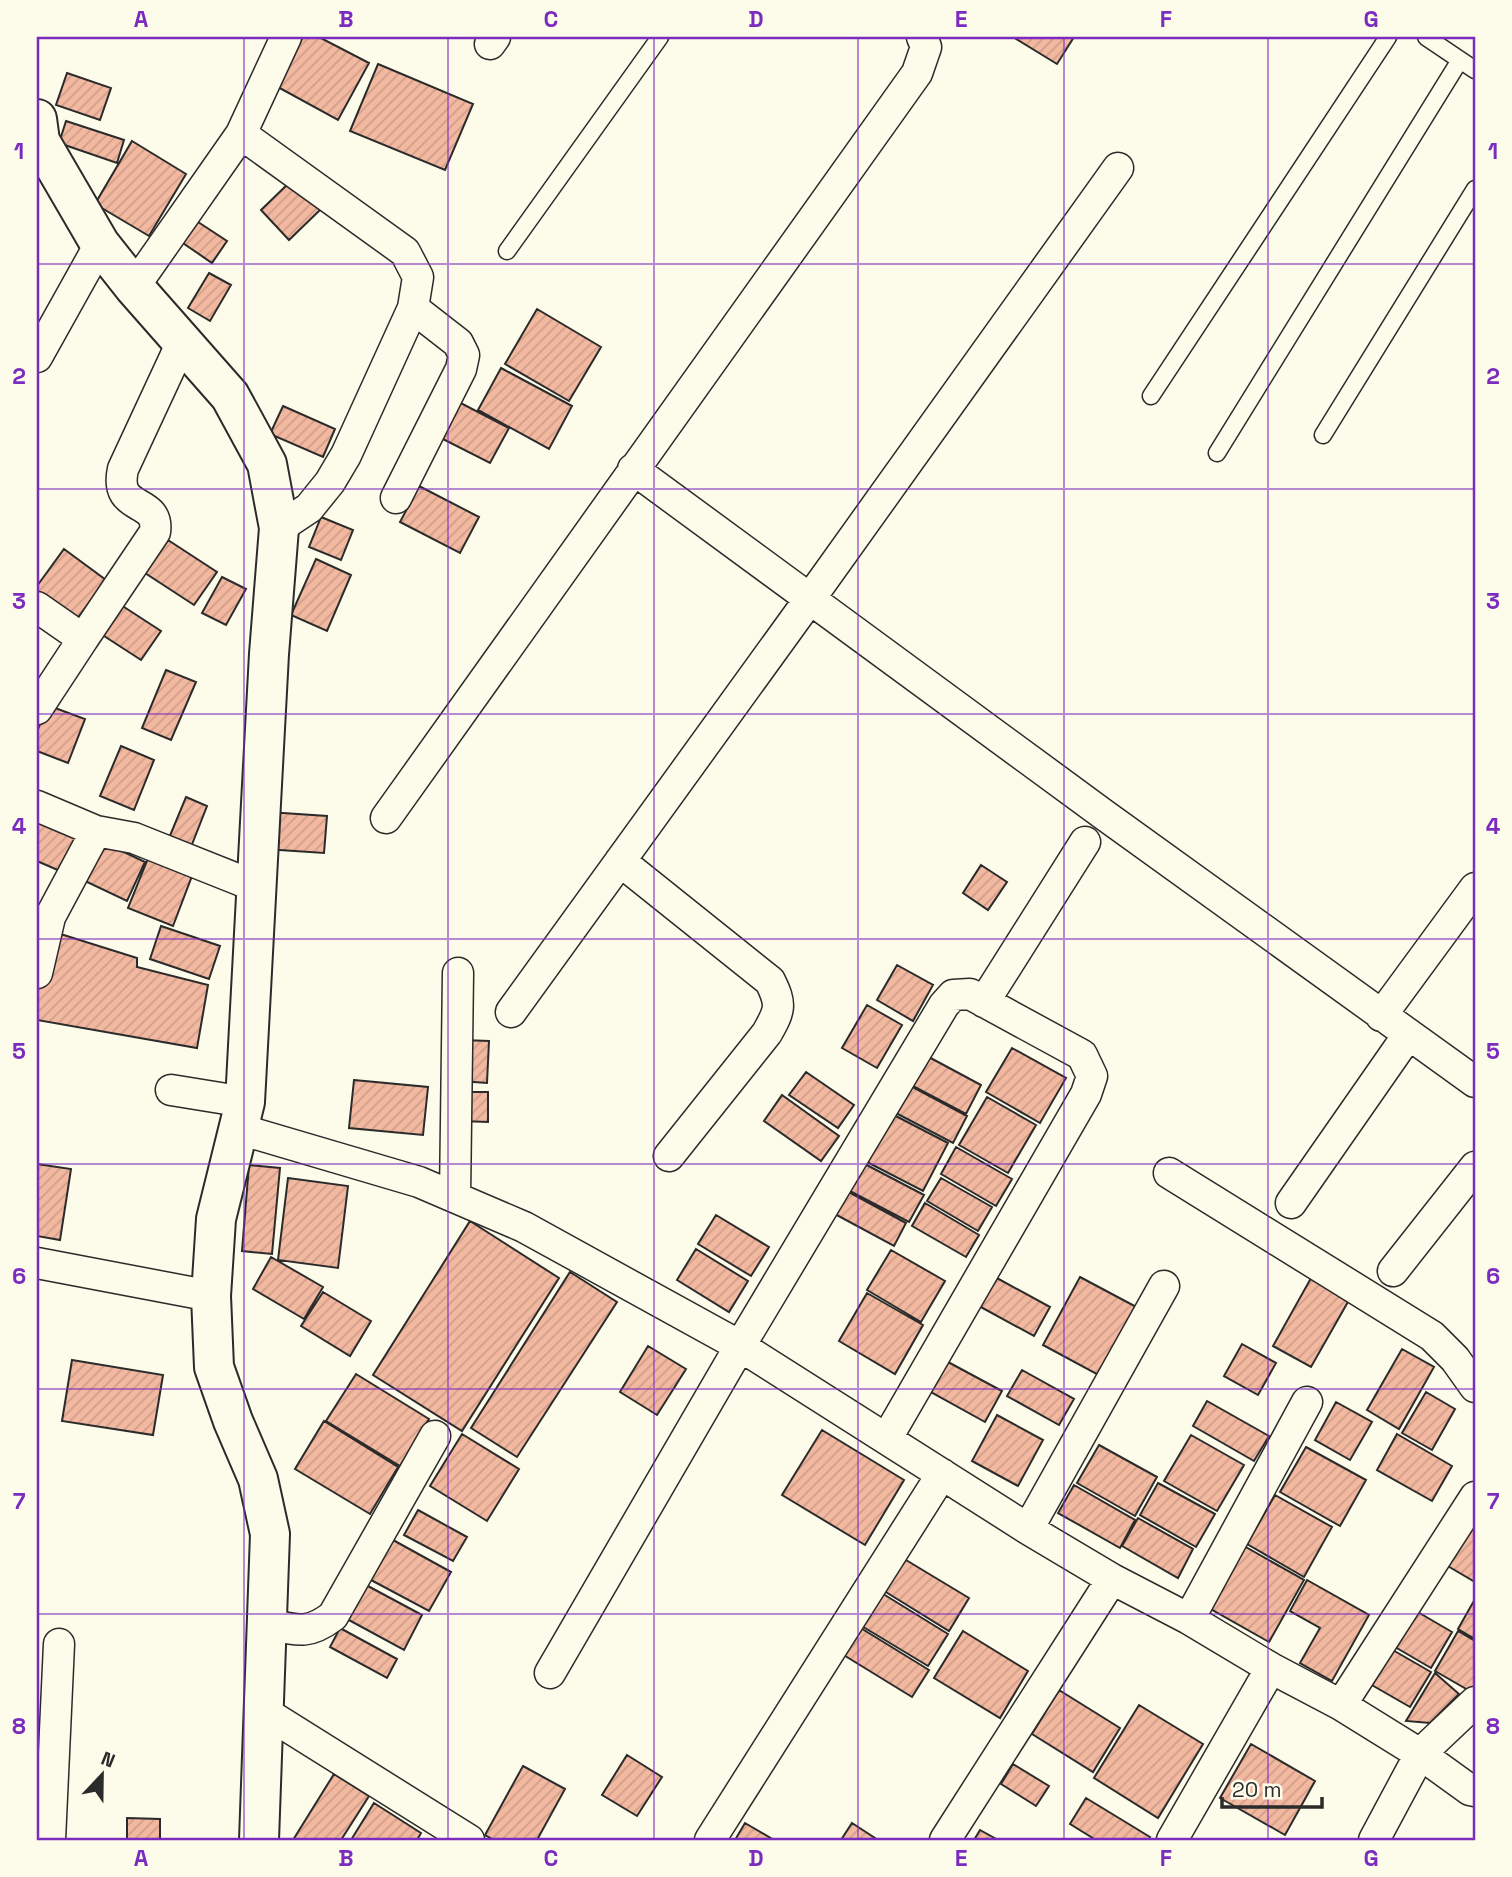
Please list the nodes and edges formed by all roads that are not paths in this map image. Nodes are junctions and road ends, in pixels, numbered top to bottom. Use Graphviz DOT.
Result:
graph roads {
  1 [pos="286,37"];
  2 [pos="660,37"];
  3 [pos="922,37"];
  4 [pos="1388,37"];
  5 [pos="1426,37"];
  6 [pos="1460,60"];
  7 [pos="1475,70"];
  8 [pos="38,133"];
  9 [pos="241,134"];
  10 [pos="1118,168"];
  11 [pos="1475,189"];
  12 [pos="100,244"];
  13 [pos="507,251"];
  14 [pos="134,288"];
  15 [pos="413,308"];
  16 [pos="182,342"];
  17 [pos="37,357"];
  18 [pos="1151,396"];
  19 [pos="1324,435"];
  20 [pos="1217,453"];
  21 [pos="633,469"];
  22 [pos="396,498"];
  23 [pos="279,528"];
  24 [pos="809,600"];
  25 [pos="37,607"];
  26 [pos="83,639"];
  27 [pos="37,709"];
  28 [pos="37,806"];
  29 [pos="386,818"];
  30 [pos="96,831"];
  31 [pos="1085,842"];
  32 [pos="620,861"];
  33 [pos="257,887"];
  34 [pos="1475,888"];
  35 [pos="43,914"];
  36 [pos="37,973"];
  37 [pos="458,973"];
  38 [pos="984,1002"];
  39 [pos="511,1012"];
  40 [pos="1381,1016"];
  41 [pos="1408,1035"];
  42 [pos="1475,1082"];
  43 [pos="171,1090"];
  44 [pos="242,1115"];
  45 [pos="669,1156"];
  46 [pos="1475,1167"];
  47 [pos="1169,1173"];
  48 [pos="454,1197"];
  49 [pos="1291,1203"];
  50 [pos="37,1263"];
  51 [pos="1393,1271"];
  52 [pos="1164,1286"];
  53 [pos="211,1296"];
  54 [pos="740,1346"];
  55 [pos="1475,1387"];
  56 [pos="1307,1402"];
  57 [pos="435,1436"];
  58 [pos="887,1438"];
  59 [pos="942,1474"];
  60 [pos="1475,1497"];
  61 [pos="1028,1529"];
  62 [pos="1112,1579"];
  63 [pos="1189,1619"];
  64 [pos="265,1623"];
  65 [pos="59,1644"];
  66 [pos="1271,1668"];
  67 [pos="550,1673"];
  68 [pos="1475,1702"];
  69 [pos="1341,1705"];
  70 [pos="262,1711"];
  71 [pos="1420,1754"];
  72 [pos="1475,1791"];
  73 [pos="50,1840"];
  74 [pos="259,1840"];
  75 [pos="469,1840"];
  76 [pos="710,1840"];
  77 [pos="945,1840"];
  78 [pos="1172,1840"];
  79 [pos="1374,1840"];
  1 -- 9 [label="street"];
  2 -- 13 [label="lane"];
  3 -- 21 [label="street"];
  4 -- 18 [label="lane"];
  5 -- 6 [label="lane"];
  6 -- 7 [label="lane"];
  6 -- 20 [label="lane"];
  8 -- 12 [label="street"];
  9 -- 14 [label="street"];
  9 -- 15 [label="street"];
  10 -- 24 [label="street"];
  11 -- 19 [label="lane"];
  12 -- 14 [label="street"];
  12 -- 17 [label="street"];
  14 -- 16 [label="street"];
  15 -- 22 [label="street"];
  15 -- 23 [label="street"];
  16 -- 23 [label="street"];
  16 -- 26 [label="street"];
  21 -- 24 [label="street"];
  21 -- 29 [label="street"];
  23 -- 33 [label="street"];
  24 -- 32 [label="street"];
  24 -- 40 [label="street"];
  25 -- 26 [label="street"];
  26 -- 27 [label="street"];
  28 -- 30 [label="street"];
  30 -- 33 [label="street"];
  30 -- 35 [label="street"];
  31 -- 38 [label="street"];
  32 -- 39 [label="street"];
  32 -- 45 [label="street"];
  33 -- 44 [label="street"];
  34 -- 40 [label="street"];
  35 -- 36 [label="street"];
  37 -- 48 [label="street"];
  38 -- 54 [label="street"];
  38 -- 58 [label="street"];
  40 -- 41 [label="street"];
  41 -- 42 [label="street"];
  41 -- 49 [label="street"];
  43 -- 44 [label="street"];
  44 -- 48 [label="street"];
  44 -- 53 [label="street"];
  46 -- 51 [label="street"];
  47 -- 55 [label="street"];
  48 -- 54 [label="street"];
  50 -- 53 [label="street"];
  52 -- 61 [label="street"];
  53 -- 64 [label="street"];
  54 -- 58 [label="street"];
  54 -- 67 [label="street"];
  56 -- 63 [label="street"];
  57 -- 64 [label="street"];
  58 -- 59 [label="street"];
  59 -- 61 [label="street"];
  59 -- 76 [label="street"];
  60 -- 69 [label="street"];
  61 -- 62 [label="street"];
  62 -- 63 [label="street"];
  62 -- 77 [label="street"];
  63 -- 66 [label="street"];
  64 -- 70 [label="street"];
  65 -- 73 [label="street"];
  66 -- 69 [label="street"];
  66 -- 78 [label="street"];
  68 -- 71 [label="street"];
  69 -- 71 [label="street"];
  70 -- 74 [label="street"];
  70 -- 75 [label="street"];
  71 -- 72 [label="street"];
  71 -- 79 [label="street"];
}
